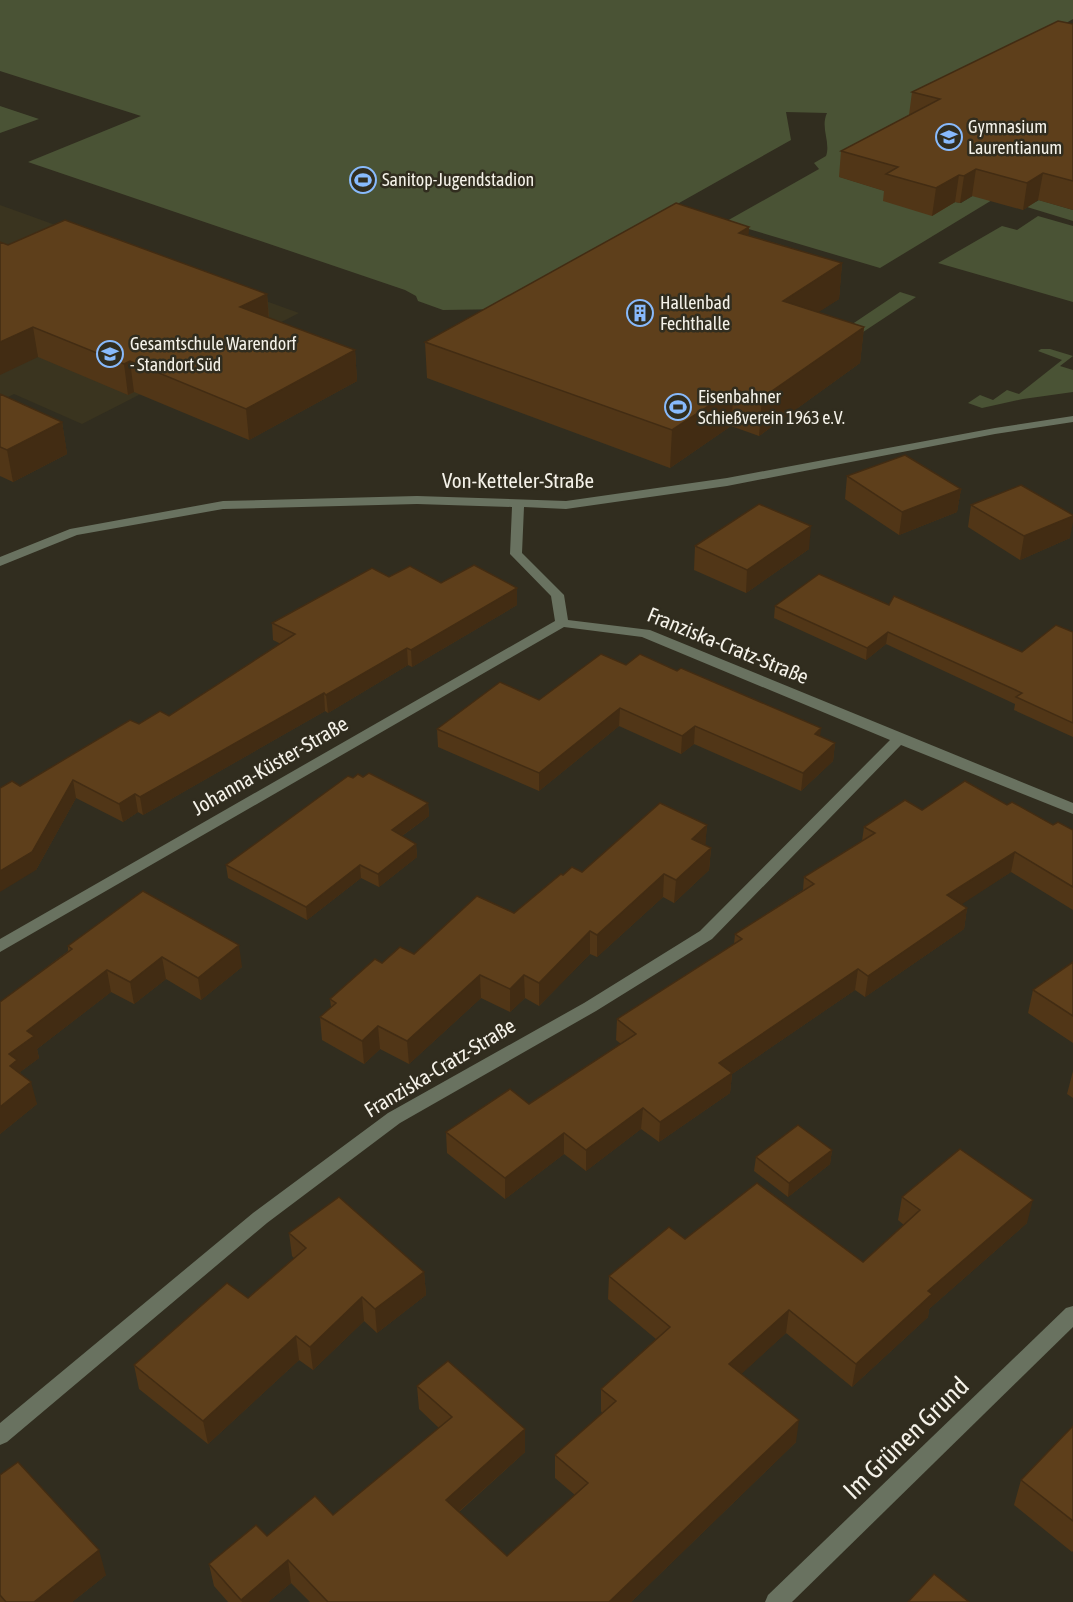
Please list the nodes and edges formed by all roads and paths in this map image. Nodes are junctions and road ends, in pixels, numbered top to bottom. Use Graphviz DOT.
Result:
graph roads {
  1 [pos="1073,419"];
  2 [pos="518,504"];
  3 [pos="0,562"];
  4 [pos="562,622"];
  5 [pos="899,740"];
  6 [pos="1073,809"];
  7 [pos="0,946"];
  8 [pos="1073,1314"];
  9 [pos="0,1436"];
  10 [pos="776,1602"];
  1 -- 2 [label="street, Von-Ketteler-Straße"];
  2 -- 3 [label="street, Von-Ketteler-Straße"];
  2 -- 4 [label="street"];
  4 -- 5 [label="street, Franziska-Cratz-Straße"];
  4 -- 7 [label="street, Johanna-Küster-Straße"];
  5 -- 6 [label="street, Franziska-Cratz-Straße"];
  5 -- 9 [label="street, Franziska-Cratz-Straße"];
  8 -- 10 [label="street, Im Grünen Grund"];
}
